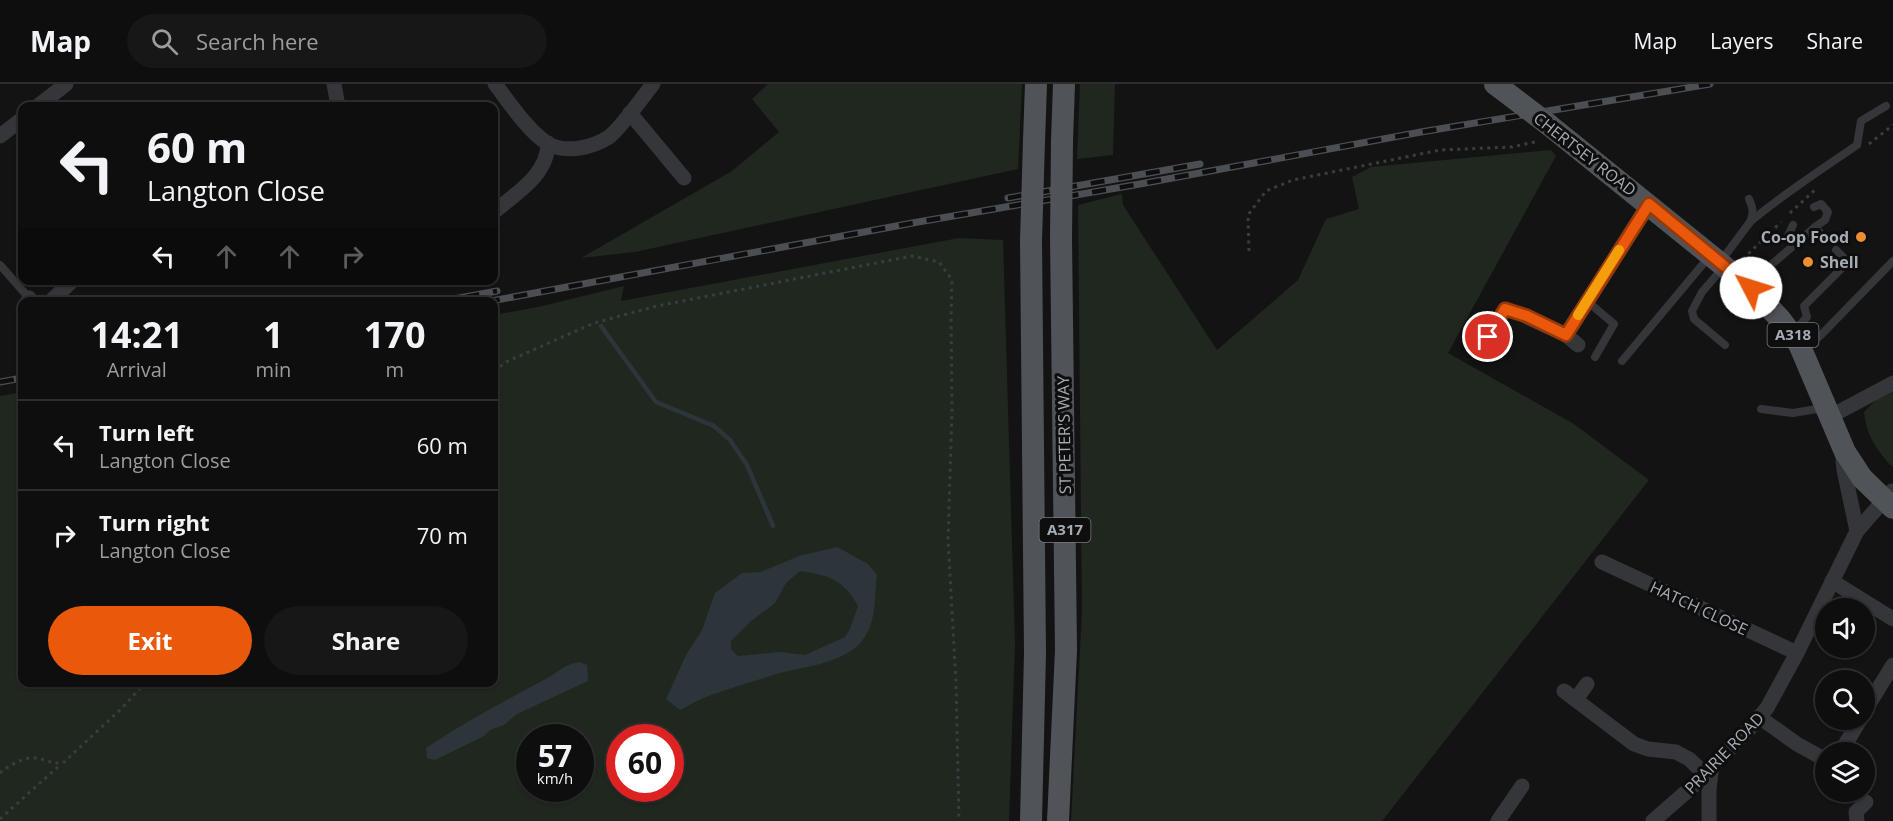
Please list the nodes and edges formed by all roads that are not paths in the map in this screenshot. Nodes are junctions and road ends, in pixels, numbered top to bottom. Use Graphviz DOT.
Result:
graph roads {
  1 [pos="66,84"];
  2 [pos="334,84"];
  3 [pos="495,84"];
  4 [pos="653,84"];
  5 [pos="1036,84"];
  6 [pos="1064,84"];
  7 [pos="1496,84"];
  8 [pos="43,102"];
  9 [pos="337,102"];
  10 [pos="1886,106"];
  11 [pos="630,112"];
  12 [pos="18,122"];
  13 [pos="0,136"];
  14 [pos="548,143"];
  15 [pos="684,178"];
  16 [pos="1749,199"];
  17 [pos="1649,204"];
  18 [pos="1814,207"];
  19 [pos="498,209"];
  20 [pos="1750,222"];
  21 [pos="1792,225"];
  22 [pos="1815,227"];
  23 [pos="1822,235"];
  24 [pos="1794,245"];
  25 [pos="1836,250"];
  26 [pos="1718,261"];
  27 [pos="1893,261"];
  28 [pos="0,265"];
  29 [pos="68,285"];
  30 [pos="1748,285"];
  31 [pos="27,297"];
  32 [pos="55,297"];
  33 [pos="1587,301"];
  34 [pos="1527,316"];
  35 [pos="1566,335"];
  36 [pos="1796,341"];
  37 [pos="1578,345"];
  38 [pos="1725,345"];
  39 [pos="1479,351"];
  40 [pos="1595,357"];
  41 [pos="1622,361"];
  42 [pos="1893,383"];
  43 [pos="1761,409"];
  44 [pos="1830,412"];
  45 [pos="1845,452"];
  46 [pos="1890,498"];
  47 [pos="1857,531"];
  48 [pos="1602,562"];
  49 [pos="1832,581"];
  50 [pos="1893,619"];
  51 [pos="1797,653"];
  52 [pos="1893,665"];
  53 [pos="1587,684"];
  54 [pos="1875,694"];
  55 [pos="1760,717"];
  56 [pos="1815,754"];
  57 [pos="1709,770"];
  58 [pos="1522,786"];
  59 [pos="1866,802"];
  60 [pos="1031,821"];
  61 [pos="1058,821"];
  62 [pos="1498,821"];
  63 [pos="1653,821"];
  64 [pos="1709,821"];
  65 [pos="1857,821"];
  1 -- 8 [label="street"];
  2 -- 9 [label="street"];
  3 -- 14 [label="street"];
  4 -- 11 [label="street"];
  5 -- 60 [label="main road, ST PETER'S WAY / A317, bridge"];
  6 -- 61 [label="main road, ST PETER'S WAY / A317, bridge"];
  7 -- 17 [label="main road, CHERTSEY ROAD / A318, bridge"];
  10 -- 20 [label="lane"];
  11 -- 14 [label="street"];
  11 -- 15 [label="street"];
  12 -- 13 [label="street"];
  14 -- 19 [label="street"];
  16 -- 20 [label="lane"];
  17 -- 26 [label="main road, CHERTSEY ROAD / A318"];
  17 -- 33 [label="street"];
  18 -- 22 [label="lane"];
  20 -- 26 [label="lane"];
  21 -- 24 [label="lane"];
  22 -- 23 [label="lane"];
  22 -- 24 [label="lane"];
  24 -- 30 [label="lane"];
  25 -- 36 [label="lane"];
  26 -- 30 [label="main road, CHERTSEY ROAD / A318"];
  26 -- 38 [label="lane"];
  26 -- 41 [label="lane"];
  27 -- 36 [label="lane"];
  28 -- 31 [label="lane"];
  29 -- 32 [label="street"];
  30 -- 36 [label="main road, CHERTSEY ROAD / A318"];
  33 -- 35 [label="street"];
  33 -- 40 [label="lane"];
  34 -- 35 [label="street"];
  34 -- 39 [label="lane"];
  35 -- 37 [label="street"];
  36 -- 44 [label="main road, CHERTSEY ROAD / A318"];
  42 -- 44 [label="street"];
  43 -- 44 [label="lane"];
  44 -- 45 [label="main road, CHERTSEY ROAD / A318"];
  44 -- 46 [label="main road, CHERTSEY ROAD / A318"];
  45 -- 46 [label="main road, CHERTSEY ROAD / A318"];
  45 -- 47 [label="street"];
  46 -- 47 [label="street, PRAIRIE ROAD"];
  47 -- 49 [label="street, PRAIRIE ROAD"];
  48 -- 51 [label="street, HATCH CLOSE"];
  49 -- 50 [label="street"];
  49 -- 51 [label="street, PRAIRIE ROAD"];
  51 -- 55 [label="street, PRAIRIE ROAD"];
  52 -- 54 [label="street"];
  53 -- 57 [label="street"];
  55 -- 56 [label="street"];
  55 -- 57 [label="street, PRAIRIE ROAD"];
  57 -- 63 [label="street, PRAIRIE ROAD"];
  57 -- 64 [label="street"];
  58 -- 62 [label="street"];
  59 -- 65 [label="street"];
}
